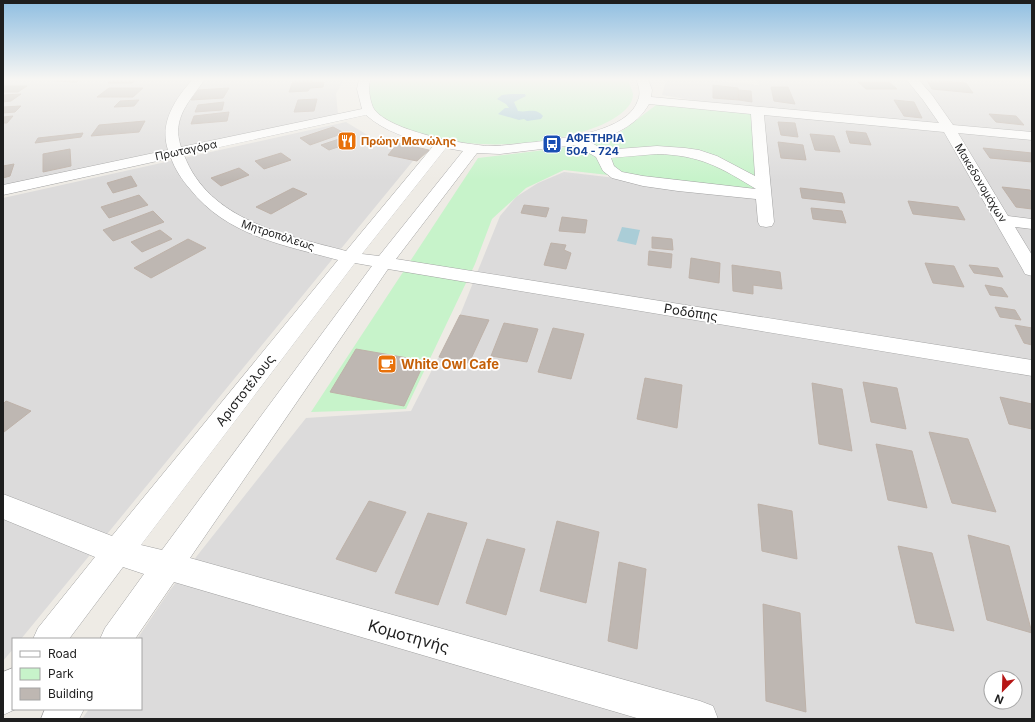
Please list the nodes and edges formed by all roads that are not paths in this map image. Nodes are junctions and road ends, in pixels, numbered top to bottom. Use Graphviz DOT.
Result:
graph roads {
  1 [pos="176,113"];
  2 [pos="361,113"];
  3 [pos="371,113"];
  4 [pos="637,113"];
  5 [pos="757,113"];
  6 [pos="777,113"];
  7 [pos="938,113"];
  8 [pos="948,127"];
  9 [pos="1032,136"];
  10 [pos="577,140"];
  11 [pos="443,142"];
  12 [pos="474,147"];
  13 [pos="175,153"];
  14 [pos="602,155"];
  15 [pos="3,190"];
  16 [pos="764,191"];
  17 [pos="1003,220"];
  18 [pos="766,222"];
  19 [pos="1032,224"];
  20 [pos="350,256"];
  21 [pos="384,262"];
  22 [pos="1032,270"];
  23 [pos="1032,368"];
  24 [pos="3,506"];
  25 [pos="118,552"];
  26 [pos="168,566"];
  27 [pos="50,638"];
  28 [pos="117,638"];
  29 [pos="12,686"];
  30 [pos="3,698"];
  31 [pos="65,710"];
  32 [pos="59,719"];
  33 [pos="700,719"];
  1 -- 13 [label="street, Μητροπόλεως"];
  2 -- 13 [label="street, Πρωταγόρα"];
  3 -- 11 [label="street"];
  4 -- 10 [label="street"];
  5 -- 16 [label="street"];
  6 -- 8 [label="street"];
  7 -- 8 [label="street, Μακεδονομάχων"];
  8 -- 9 [label="street"];
  8 -- 17 [label="street, Μακεδονομάχων"];
  10 -- 12 [label="street"];
  10 -- 14 [label="street"];
  11 -- 12 [label="street"];
  11 -- 20 [label="street, Αριστοτέλους"];
  12 -- 21 [label="street"];
  13 -- 15 [label="street, Πρωταγόρα"];
  13 -- 20 [label="street, Μητροπόλεως"];
  14 -- 16 [label="street"];
  14 -- 16 [label="street"];
  16 -- 18 [label="street"];
  17 -- 19 [label="street"];
  17 -- 22 [label="street, Μακεδονομάχων"];
  20 -- 21 [label="street, Ροδόπης"];
  20 -- 25 [label="street, Αριστοτέλους"];
  21 -- 23 [label="street, Ροδόπης"];
  21 -- 26 [label="street"];
  24 -- 25 [label="street, Κομοτηνής"];
  25 -- 26 [label="street, Κομοτηνής"];
  25 -- 27 [label="street, Αριστοτέλους"];
  26 -- 28 [label="street"];
  26 -- 33 [label="street, Κομοτηνής"];
  29 -- 30 [label="street"];
  31 -- 32 [label="street"];
}
